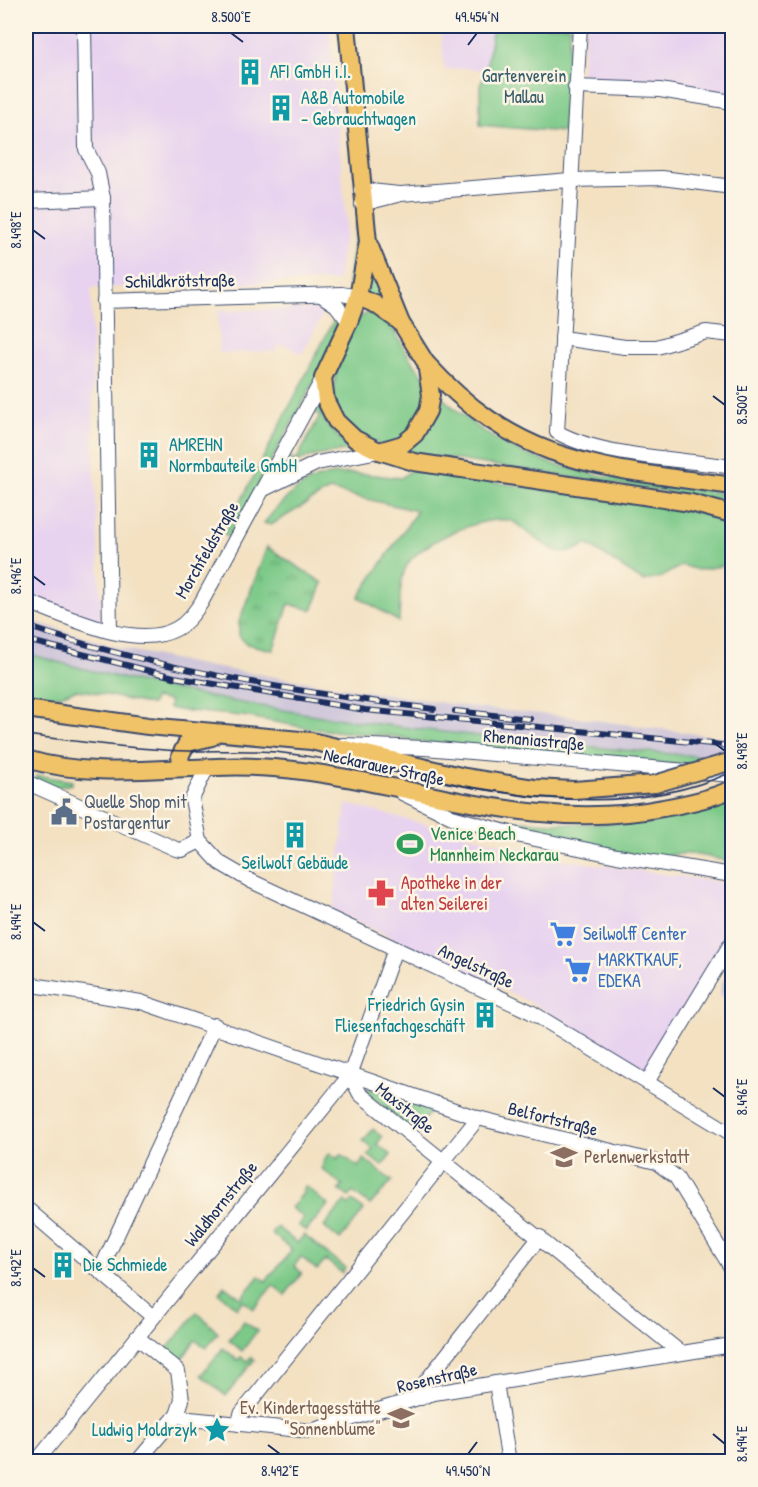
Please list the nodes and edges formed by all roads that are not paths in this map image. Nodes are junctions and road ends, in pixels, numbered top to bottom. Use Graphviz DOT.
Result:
graph roads {
  1 [pos="84,26"];
  2 [pos="347,26"];
  3 [pos="580,26"];
  4 [pos="575,87"];
  5 [pos="732,102"];
  6 [pos="570,180"];
  7 [pos="732,187"];
  8 [pos="362,197"];
  9 [pos="103,198"];
  10 [pos="26,201"];
  11 [pos="368,242"];
  12 [pos="321,295"];
  13 [pos="358,297"];
  14 [pos="104,301"];
  15 [pos="349,322"];
  16 [pos="401,323"];
  17 [pos="732,335"];
  18 [pos="562,338"];
  19 [pos="426,363"];
  20 [pos="323,378"];
  21 [pos="379,451"];
  22 [pos="732,467"];
  23 [pos="280,473"];
  24 [pos="732,486"];
  25 [pos="732,514"];
  26 [pos="26,601"];
  27 [pos="110,631"];
  28 [pos="29,712"];
  29 [pos="219,733"];
  30 [pos="332,745"];
  31 [pos="28,761"];
  32 [pos="732,761"];
  33 [pos="207,767"];
  34 [pos="182,768"];
  35 [pos="732,775"];
  36 [pos="26,782"];
  37 [pos="392,788"];
  38 [pos="730,790"];
  39 [pos="200,841"];
  40 [pos="732,875"];
  41 [pos="732,942"];
  42 [pos="395,949"];
  43 [pos="26,984"];
  44 [pos="215,1025"];
  45 [pos="350,1075"];
  46 [pos="647,1082"];
  47 [pos="478,1118"];
  48 [pos="732,1134"];
  49 [pos="443,1162"];
  50 [pos="26,1208"];
  51 [pos="540,1238"];
  52 [pos="732,1269"];
  53 [pos="100,1270"];
  54 [pos="153,1317"];
  55 [pos="137,1337"];
  56 [pos="732,1345"];
  57 [pos="681,1353"];
  58 [pos="496,1383"];
  59 [pos="421,1398"];
  60 [pos="177,1415"];
  61 [pos="239,1425"];
  62 [pos="36,1461"];
  63 [pos="137,1461"];
  64 [pos="508,1461"];
  1 -- 9 [label="street, Schildkrötstraße"];
  2 -- 8 [label="main road, Morchfeldstraße"];
  3 -- 4 [label="street"];
  4 -- 5 [label="street"];
  4 -- 6 [label="street"];
  6 -- 7 [label="street"];
  6 -- 8 [label="street"];
  6 -- 18 [label="street"];
  8 -- 11 [label="main road, Morchfeldstraße"];
  9 -- 10 [label="street"];
  9 -- 14 [label="street, Schildkrötstraße"];
  11 -- 13 [label="main road, Morchfeldstraße"];
  11 -- 16 [label="main road, Morchfeldstraße"];
  12 -- 13 [label="street, Schildkrötstraße"];
  12 -- 14 [label="street, Schildkrötstraße"];
  12 -- 15 [label="street"];
  13 -- 15 [label="main road, Morchfeldstraße"];
  13 -- 16 [label="main road, Morchfeldstraße"];
  14 -- 27 [label="street"];
  15 -- 20 [label="main road, Morchfeldstraße"];
  16 -- 19 [label="main road, Morchfeldstraße"];
  17 -- 18 [label="street"];
  18 -- 22 [label="street"];
  19 -- 21 [label="main road, Morchfeldstraße"];
  19 -- 24 [label="main road"];
  20 -- 21 [label="main road"];
  20 -- 23 [label="street, Morchfeldstraße"];
  21 -- 23 [label="street, Morchfeldstraße"];
  21 -- 25 [label="main road"];
  23 -- 27 [label="street, Morchfeldstraße"];
  26 -- 27 [label="street, Morchfeldstraße"];
  28 -- 29 [label="main road, Neckarauer Straße"];
  29 -- 30 [label="main road, Neckarauer Straße"];
  29 -- 34 [label="main road"];
  30 -- 32 [label="main road, Neckarauer Straße, bridge"];
  30 -- 35 [label="street, Rhenaniastraße"];
  31 -- 34 [label="main road, Neckarauer Straße"];
  33 -- 34 [label="main road, Neckarauer Straße"];
  33 -- 37 [label="main road, Neckarauer Straße"];
  33 -- 39 [label="street"];
  36 -- 39 [label="street"];
  37 -- 38 [label="main road, Neckarauer Straße"];
  37 -- 40 [label="street"];
  39 -- 42 [label="street, Angelstraße"];
  41 -- 46 [label="street"];
  42 -- 45 [label="street, Waldhornstraße"];
  42 -- 46 [label="street, Angelstraße"];
  43 -- 44 [label="street"];
  44 -- 45 [label="street"];
  44 -- 53 [label="street"];
  45 -- 47 [label="street, Belfortstraße"];
  45 -- 49 [label="street, Maxstraße"];
  45 -- 54 [label="street, Waldhornstraße"];
  46 -- 48 [label="street, Angelstraße"];
  47 -- 49 [label="street"];
  47 -- 52 [label="street, Belfortstraße"];
  49 -- 51 [label="street, Maxstraße"];
  49 -- 61 [label="street"];
  50 -- 53 [label="street"];
  51 -- 57 [label="street, Maxstraße"];
  51 -- 59 [label="street"];
  53 -- 54 [label="street"];
  54 -- 55 [label="street, Waldhornstraße"];
  55 -- 60 [label="street"];
  55 -- 62 [label="street, Waldhornstraße"];
  56 -- 57 [label="street, Rosenstraße"];
  57 -- 58 [label="street, Rosenstraße"];
  58 -- 59 [label="street, Rosenstraße"];
  58 -- 64 [label="street"];
  59 -- 61 [label="street, Rosenstraße"];
  60 -- 61 [label="street, Rosenstraße"];
  60 -- 63 [label="street"];
}
